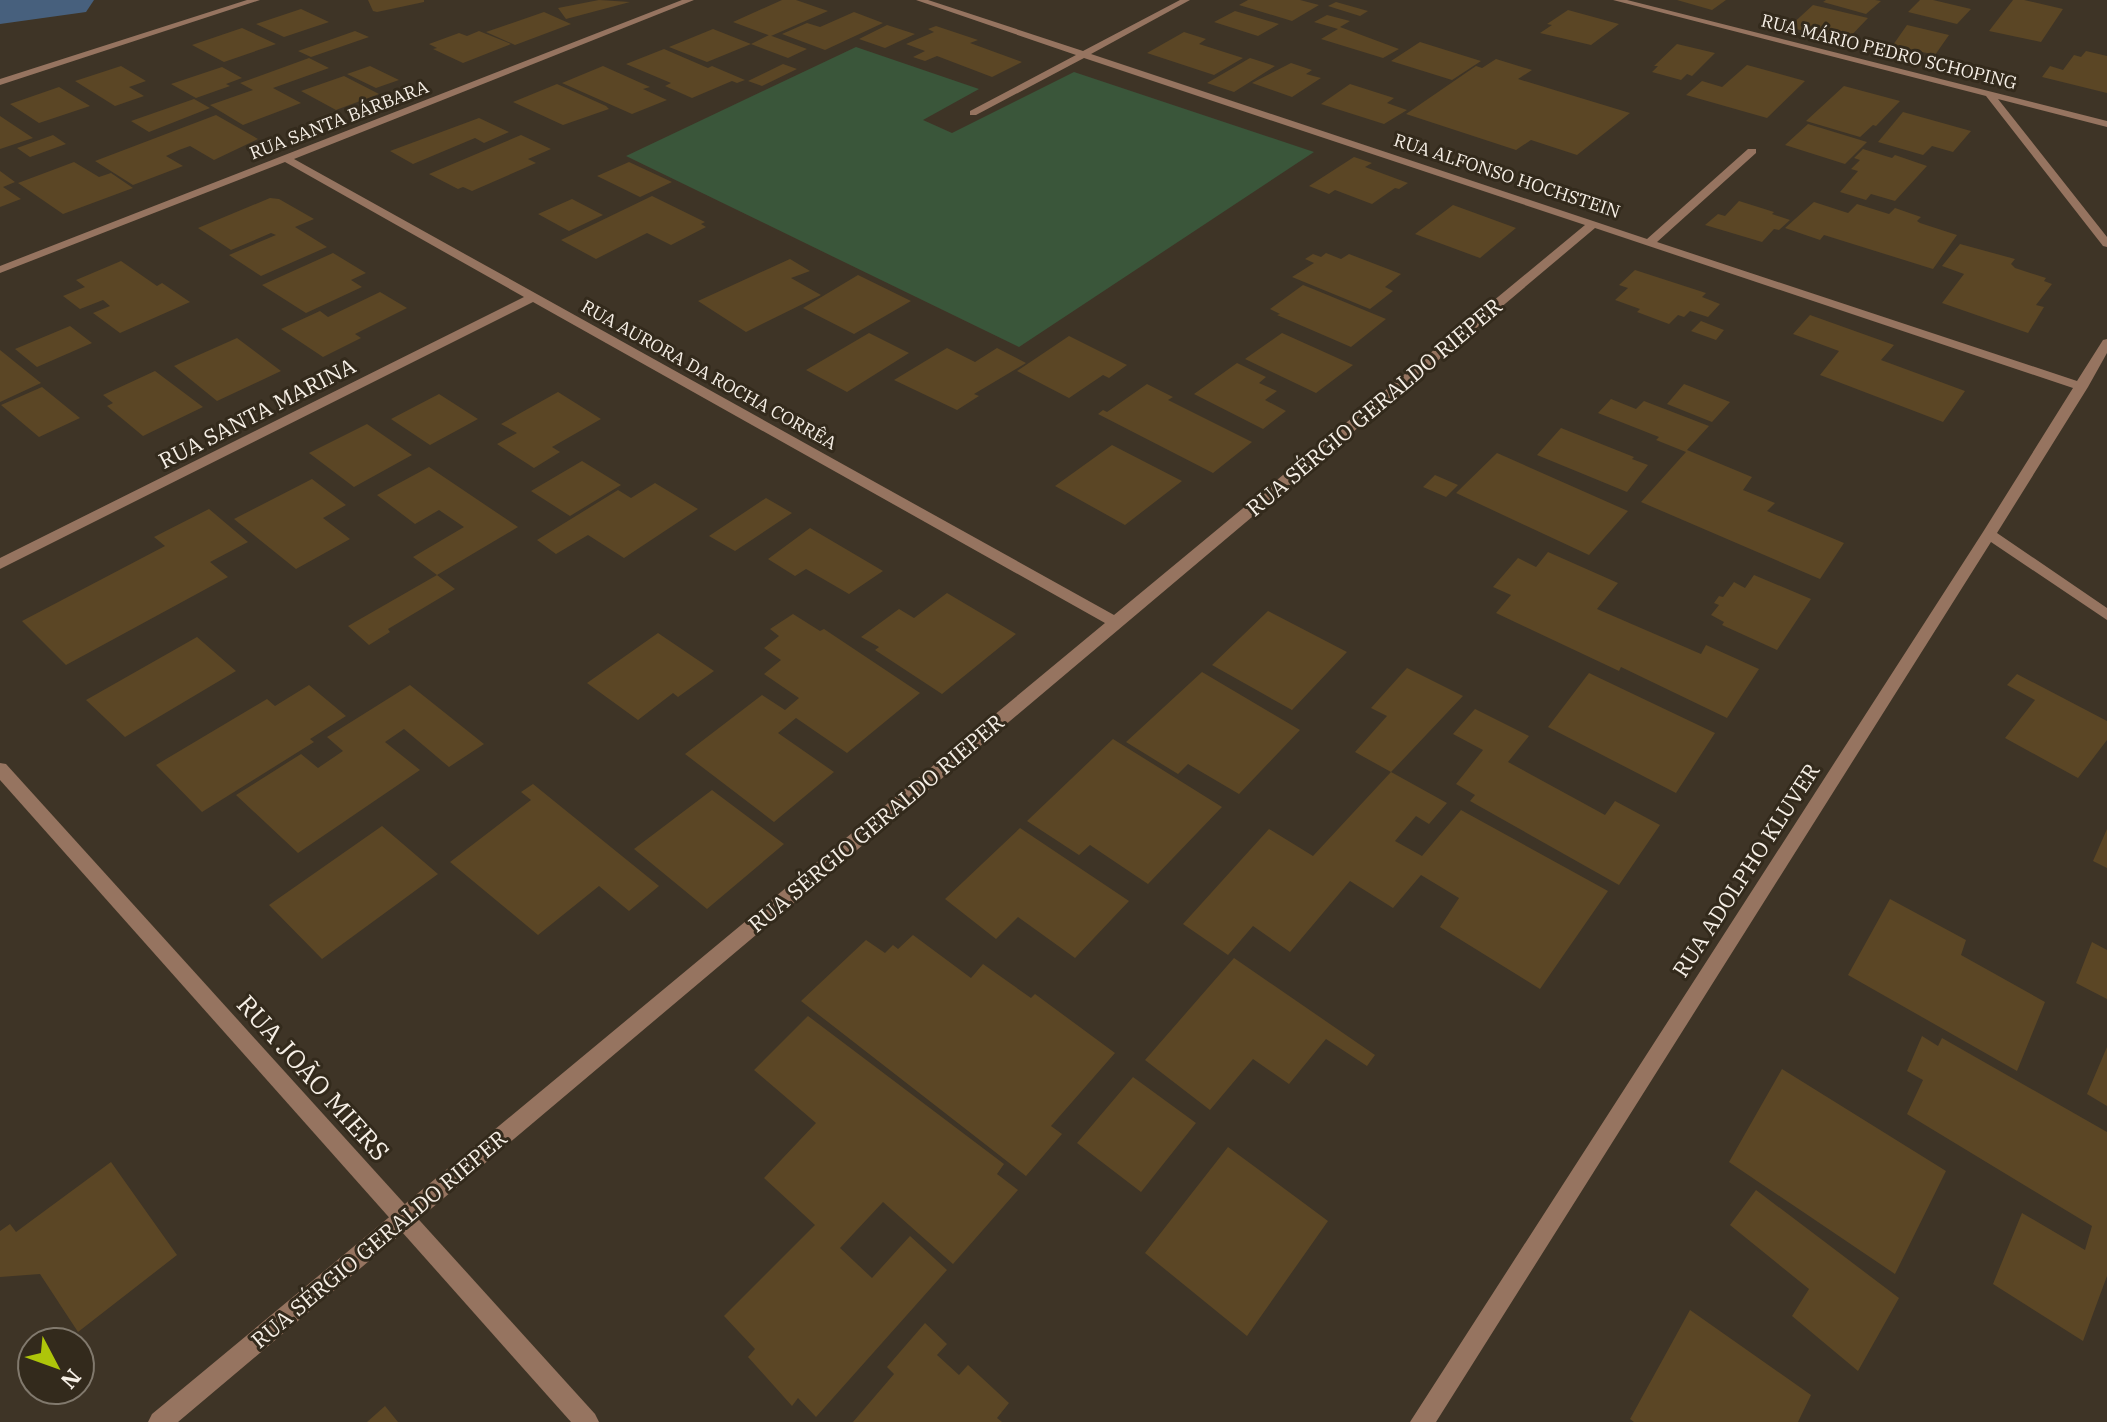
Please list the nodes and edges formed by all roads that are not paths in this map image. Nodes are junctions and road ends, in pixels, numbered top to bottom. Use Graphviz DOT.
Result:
graph roads {
  1 [pos="256,0"];
  2 [pos="690,0"];
  3 [pos="920,0"];
  4 [pos="1186,0"];
  5 [pos="1617,0"];
  6 [pos="1083,55"];
  7 [pos="0,82"];
  8 [pos="1989,94"];
  9 [pos="973,113"];
  10 [pos="2107,124"];
  11 [pos="1752,151"];
  12 [pos="285,158"];
  13 [pos="1593,224"];
  14 [pos="1649,243"];
  15 [pos="2107,244"];
  16 [pos="0,270"];
  17 [pos="533,297"];
  18 [pos="2107,343"];
  19 [pos="2082,387"];
  20 [pos="1989,534"];
  21 [pos="0,564"];
  22 [pos="2107,615"];
  23 [pos="1116,623"];
  24 [pos="0,769"];
  25 [pos="404,1218"];
  26 [pos="160,1422"];
  27 [pos="587,1422"];
  28 [pos="1422,1422"];
  1 -- 7 [label="street"];
  2 -- 12 [label="street, RUA SANTA BÁRBARA"];
  3 -- 6 [label="street, RUA ALFONSO HOCHSTEIN"];
  4 -- 6 [label="street"];
  5 -- 8 [label="street, RUA MÁRIO PEDRO SCHOPING"];
  6 -- 9 [label="street"];
  6 -- 13 [label="street, RUA ALFONSO HOCHSTEIN"];
  8 -- 10 [label="street, RUA MÁRIO PEDRO SCHOPING"];
  8 -- 15 [label="street"];
  11 -- 14 [label="street"];
  12 -- 16 [label="street, RUA SANTA BÁRBARA"];
  12 -- 17 [label="street, RUA AURORA DA ROCHA CORRÊA"];
  13 -- 14 [label="street, RUA ALFONSO HOCHSTEIN"];
  13 -- 23 [label="street, RUA SÉRGIO GERALDO RIEPER"];
  14 -- 19 [label="street, RUA ALFONSO HOCHSTEIN"];
  17 -- 21 [label="street, RUA SANTA MARINA"];
  17 -- 23 [label="street, RUA AURORA DA ROCHA CORRÊA"];
  18 -- 19 [label="street, RUA ADOLPHO KLUVER"];
  19 -- 20 [label="street, RUA ADOLPHO KLUVER"];
  20 -- 22 [label="street"];
  20 -- 28 [label="street, RUA ADOLPHO KLUVER"];
  23 -- 25 [label="street, RUA SÉRGIO GERALDO RIEPER"];
  24 -- 25 [label="street, RUA JOÃO MIERS"];
  25 -- 26 [label="street, RUA SÉRGIO GERALDO RIEPER"];
  25 -- 27 [label="street, RUA JOÃO MIERS"];
}
